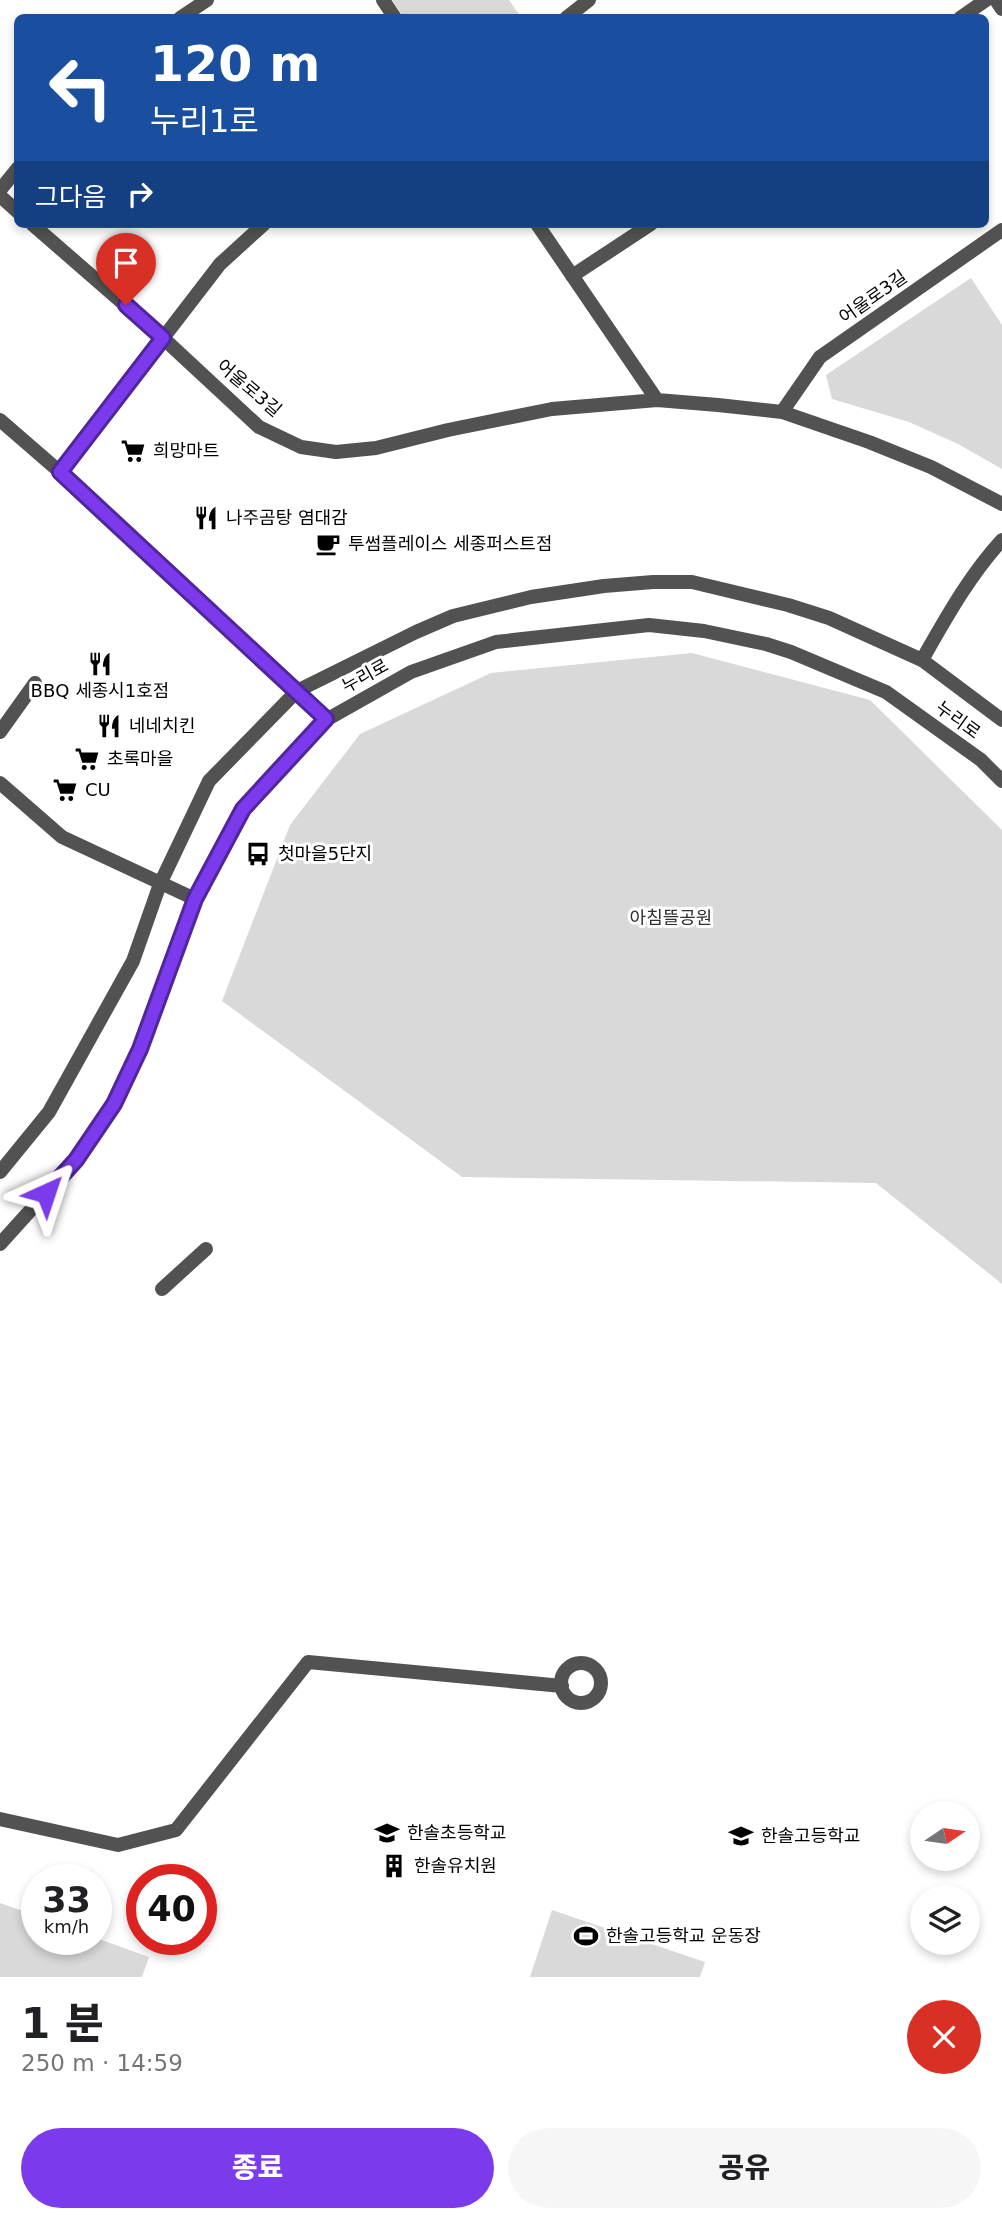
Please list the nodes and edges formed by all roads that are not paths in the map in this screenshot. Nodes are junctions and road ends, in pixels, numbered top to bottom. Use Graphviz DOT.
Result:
graph roads {
  1 [pos="206,0"];
  2 [pos="589,0"];
  3 [pos="986,0"];
  4 [pos="996,0"];
  5 [pos="1002,9"];
  6 [pos="186,14"];
  7 [pos="571,14"];
  8 [pos="966,14"];
  9 [pos="14,173"];
  10 [pos="0,190"];
  11 [pos="0,197"];
  12 [pos="14,209"];
  13 [pos="37,228"];
  14 [pos="260,228"];
  15 [pos="540,228"];
  16 [pos="645,228"];
  17 [pos="1002,230"];
  18 [pos="572,276"];
  19 [pos="163,338"];
  20 [pos="657,400"];
  21 [pos="782,412"];
  22 [pos="0,420"];
  23 [pos="60,472"];
  24 [pos="1002,504"];
  25 [pos="1002,540"];
  26 [pos="922,660"];
  27 [pos="35,683"];
  28 [pos="297,691"];
  29 [pos="326,719"];
  30 [pos="1002,720"];
  31 [pos="0,732"];
  32 [pos="1002,781"];
  33 [pos="0,783"];
  34 [pos="160,884"];
  35 [pos="195,899"];
  36 [pos="0,1172"];
  37 [pos="0,1244"];
  38 [pos="206,1249"];
  39 [pos="162,1289"];
  40 [pos="562,1686"];
  41 [pos="0,1819"];
  1 -- 6 [label="street"];
  2 -- 7 [label="street"];
  3 -- 8 [label="street"];
  4 -- 5 [label="street"];
  9 -- 10 [label="street"];
  11 -- 12 [label="street"];
  13 -- 19 [label="street, 어울로3길"];
  14 -- 19 [label="street"];
  15 -- 18 [label="street"];
  16 -- 18 [label="street"];
  17 -- 21 [label="street, 어울로3길"];
  18 -- 20 [label="street"];
  19 -- 20 [label="street, 어울로3길"];
  19 -- 23 [label="street"];
  20 -- 21 [label="street, 어울로3길"];
  21 -- 24 [label="street, 어울로3길"];
  22 -- 23 [label="street"];
  23 -- 28 [label="street"];
  25 -- 26 [label="street"];
  26 -- 28 [label="street, 누리로"];
  26 -- 30 [label="street, 누리로"];
  27 -- 31 [label="street"];
  28 -- 29 [label="street"];
  28 -- 34 [label="street, 누리로"];
  29 -- 32 [label="street, 누리로"];
  29 -- 35 [label="street, 누리로"];
  33 -- 34 [label="street"];
  34 -- 35 [label="street"];
  34 -- 36 [label="street, 누리로"];
  35 -- 37 [label="street, 누리로"];
  38 -- 39 [label="street"];
  40 -- 41 [label="street"];
}
